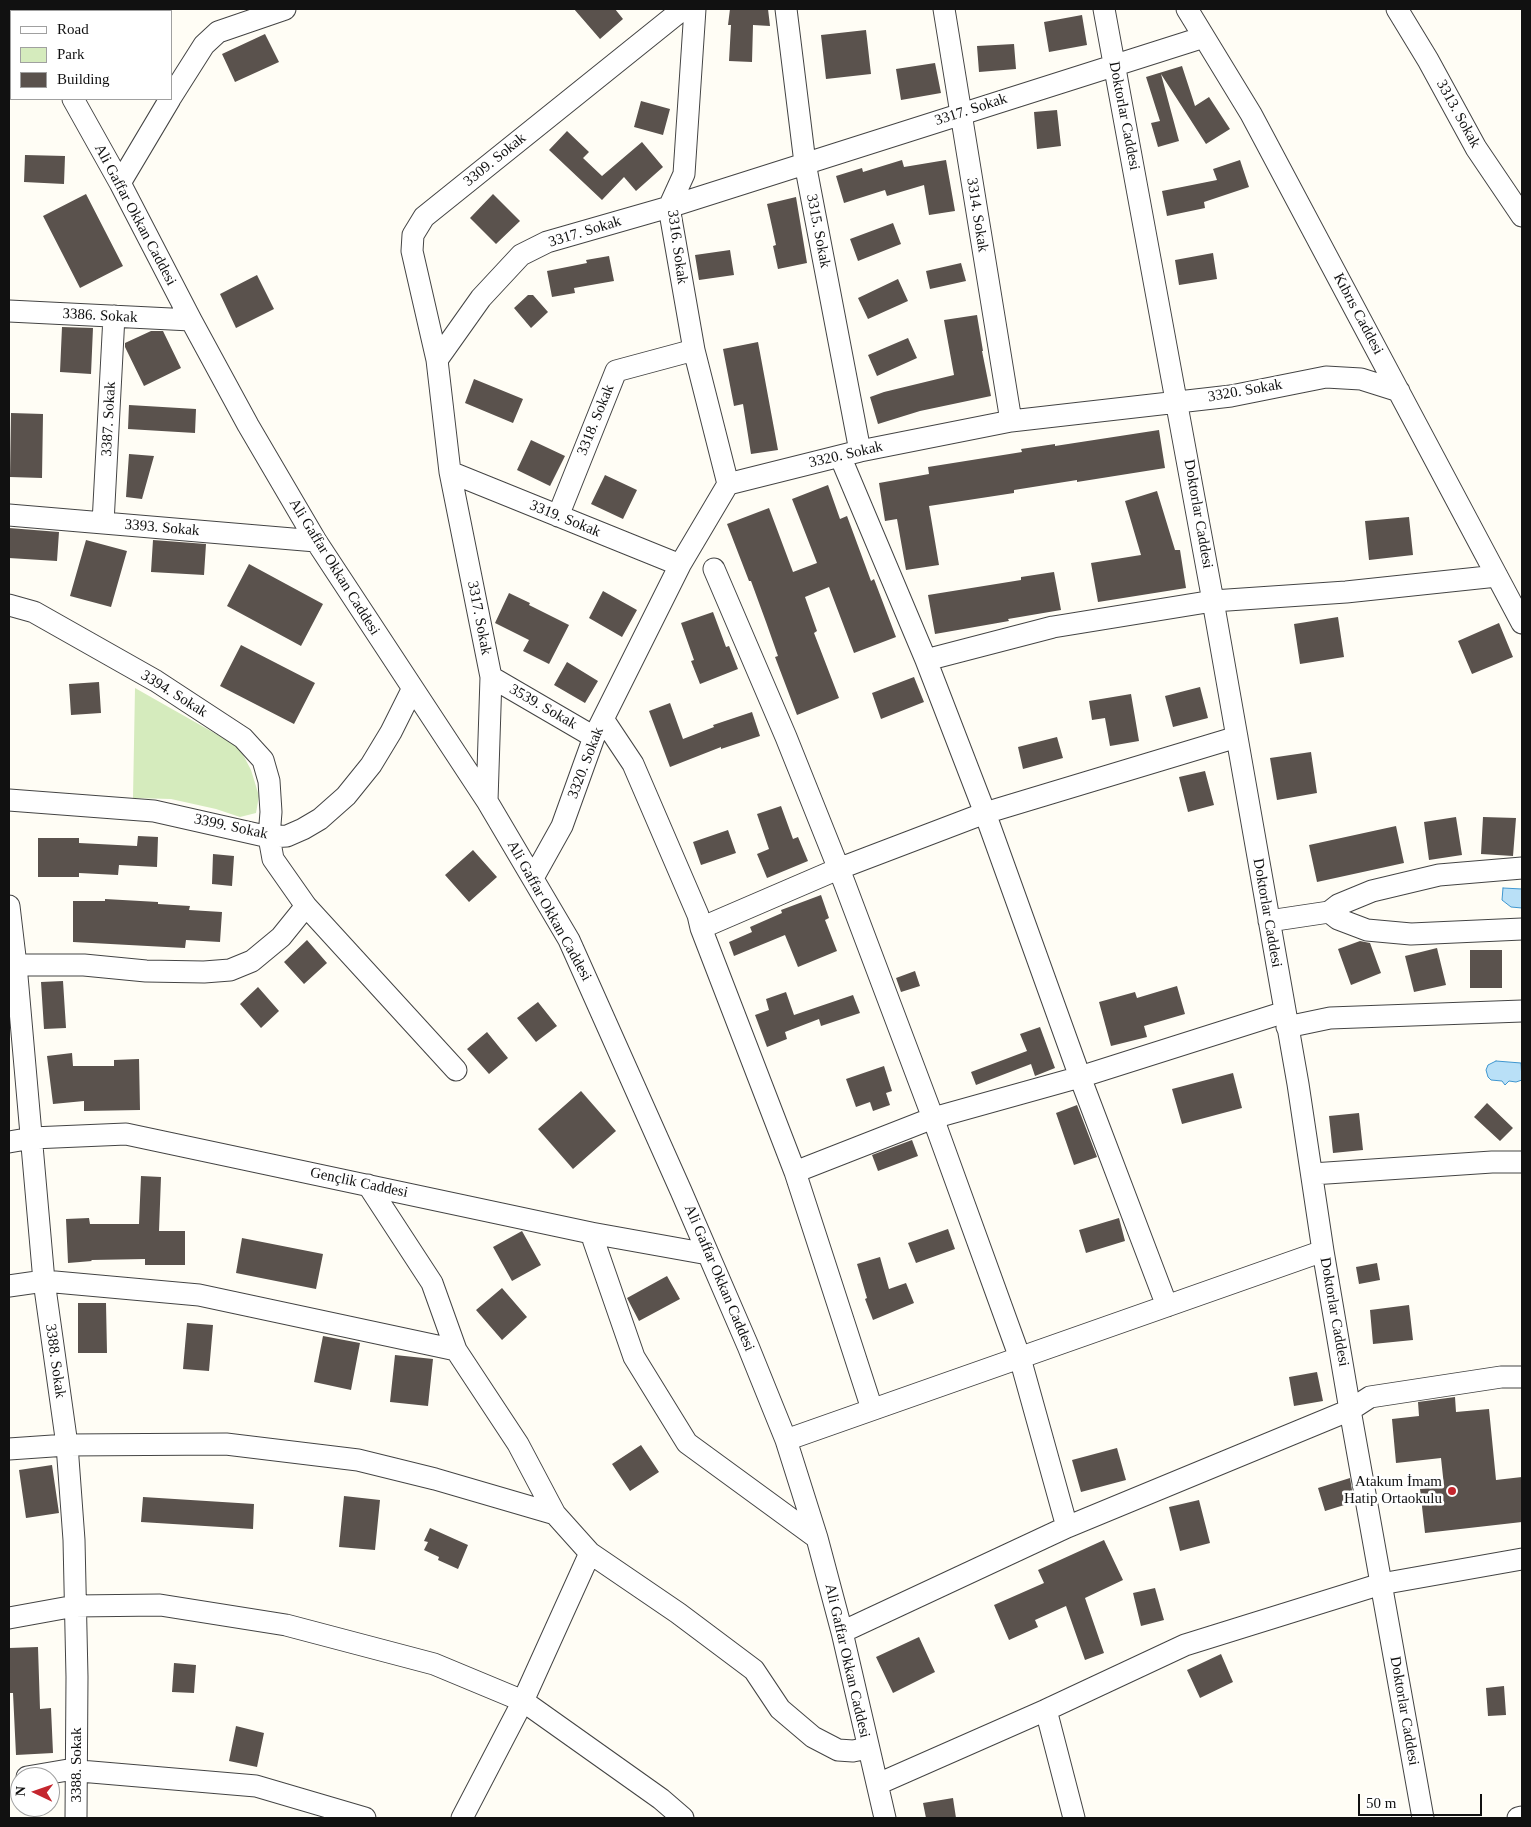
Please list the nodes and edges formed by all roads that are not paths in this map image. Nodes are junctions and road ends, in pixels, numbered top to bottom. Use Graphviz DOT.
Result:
graph roads {
  1 [pos="286,9"];
  2 [pos="683,9"];
  3 [pos="695,9"];
  4 [pos="786,9"];
  5 [pos="944,9"];
  6 [pos="1104,9"];
  7 [pos="1187,9"];
  8 [pos="1397,9"];
  9 [pos="1204,37"];
  10 [pos="1115,64"];
  11 [pos="172,96"];
  12 [pos="73,100"];
  13 [pos="170,100"];
  14 [pos="960,114"];
  15 [pos="805,163"];
  16 [pos="120,183"];
  17 [pos="669,207"];
  18 [pos="1522,216"];
  19 [pos="9,311"];
  20 [pos="114,316"];
  21 [pos="191,320"];
  22 [pos="694,350"];
  23 [pos="437,360"];
  24 [pos="1399,391"];
  25 [pos="1178,402"];
  26 [pos="1011,421"];
  27 [pos="850,453"];
  28 [pos="450,472"];
  29 [pos="728,484"];
  30 [pos="9,515"];
  31 [pos="558,516"];
  32 [pos="103,523"];
  33 [pos="316,542"];
  34 [pos="680,565"];
  35 [pos="714,569"];
  36 [pos="1497,576"];
  37 [pos="1213,601"];
  38 [pos="9,605"];
  39 [pos="1522,623"];
  40 [pos="926,660"];
  41 [pos="491,678"];
  42 [pos="412,690"];
  43 [pos="599,728"];
  44 [pos="1237,736"];
  45 [pos="9,800"];
  46 [pos="487,802"];
  47 [pos="985,813"];
  48 [pos="269,836"];
  49 [pos="1522,868"];
  50 [pos="838,869"];
  51 [pos="533,878"];
  52 [pos="9,906"];
  53 [pos="306,906"];
  54 [pos="1328,912"];
  55 [pos="1269,921"];
  56 [pos="701,928"];
  57 [pos="1522,929"];
  58 [pos="12,966"];
  59 [pos="1522,1011"];
  60 [pos="1286,1019"];
  61 [pos="456,1070"];
  62 [pos="1080,1077"];
  63 [pos="933,1118"];
  64 [pos="32,1138"];
  65 [pos="9,1142"];
  66 [pos="1522,1162"];
  67 [pos="795,1172"];
  68 [pos="1312,1174"];
  69 [pos="368,1185"];
  70 [pos="591,1233"];
  71 [pos="1323,1251"];
  72 [pos="708,1254"];
  73 [pos="44,1281"];
  74 [pos="9,1286"];
  75 [pos="1167,1306"];
  76 [pos="456,1350"];
  77 [pos="1020,1358"];
  78 [pos="1522,1376"];
  79 [pos="872,1409"];
  80 [pos="1350,1410"];
  81 [pos="786,1440"];
  82 [pos="67,1445"];
  83 [pos="9,1449"];
  84 [pos="555,1514"];
  85 [pos="1067,1527"];
  86 [pos="817,1538"];
  87 [pos="590,1554"];
  88 [pos="1522,1559"];
  89 [pos="1381,1584"];
  90 [pos="75,1606"];
  91 [pos="9,1618"];
  92 [pos="842,1632"];
  93 [pos="524,1701"];
  94 [pos="1046,1710"];
  95 [pos="868,1748"];
  96 [pos="60,1771"];
  97 [pos="77,1772"];
  98 [pos="878,1784"];
  99 [pos="76,1818"];
  100 [pos="365,1818"];
  101 [pos="462,1818"];
  102 [pos="682,1818"];
  103 [pos="885,1818"];
  104 [pos="1074,1818"];
  105 [pos="1423,1818"];
  106 [pos="1518,1818"];
  107 [pos="1522,1818"];
  1 -- 11 [label="street"];
  2 -- 23 [label="street, 3309. Sokak"];
  3 -- 17 [label="street, 3316. Sokak"];
  4 -- 15 [label="street, 3315. Sokak"];
  5 -- 14 [label="street, 3314. Sokak"];
  6 -- 10 [label="street, Doktorlar Caddesi"];
  7 -- 9 [label="street, Kıbrıs Caddesi"];
  8 -- 18 [label="street, 3313. Sokak"];
  9 -- 10 [label="street, 3317. Sokak"];
  9 -- 24 [label="street, Kıbrıs Caddesi"];
  10 -- 14 [label="street, 3317. Sokak"];
  10 -- 25 [label="street, Doktorlar Caddesi"];
  12 -- 16 [label="street, Ali Gaffar Okkan Caddesi"];
  13 -- 16 [label="street"];
  14 -- 15 [label="street, 3317. Sokak"];
  14 -- 26 [label="street, 3314. Sokak"];
  15 -- 17 [label="street, 3317. Sokak"];
  15 -- 27 [label="street, 3315. Sokak"];
  16 -- 21 [label="street, Ali Gaffar Okkan Caddesi"];
  17 -- 22 [label="street, 3316. Sokak"];
  17 -- 23 [label="street, 3317. Sokak"];
  19 -- 20 [label="street, 3386. Sokak"];
  20 -- 21 [label="street, 3386. Sokak"];
  20 -- 32 [label="street, 3387. Sokak"];
  21 -- 33 [label="street, Ali Gaffar Okkan Caddesi"];
  22 -- 29 [label="street, 3316. Sokak"];
  22 -- 31 [label="street, 3318. Sokak"];
  23 -- 28 [label="street, 3317. Sokak"];
  24 -- 25 [label="street, 3320. Sokak"];
  24 -- 36 [label="street, Kıbrıs Caddesi"];
  25 -- 26 [label="street, 3320. Sokak"];
  25 -- 37 [label="street, Doktorlar Caddesi"];
  26 -- 27 [label="street, 3320. Sokak"];
  27 -- 29 [label="street, 3320. Sokak"];
  27 -- 40 [label="street, 3315. Sokak"];
  28 -- 31 [label="street, 3319. Sokak"];
  28 -- 41 [label="street, 3317. Sokak"];
  29 -- 34 [label="street, 3320. Sokak"];
  30 -- 32 [label="street, 3393. Sokak"];
  31 -- 34 [label="street, 3319. Sokak"];
  32 -- 33 [label="street, 3393. Sokak"];
  33 -- 42 [label="street, Ali Gaffar Okkan Caddesi"];
  34 -- 43 [label="street, 3320. Sokak"];
  35 -- 50 [label="street"];
  36 -- 37 [label="street"];
  36 -- 39 [label="street, Kıbrıs Caddesi"];
  37 -- 40 [label="street"];
  37 -- 44 [label="street, Doktorlar Caddesi"];
  38 -- 48 [label="street, 3394. Sokak"];
  40 -- 47 [label="street, 3315. Sokak"];
  41 -- 43 [label="street, 3539. Sokak"];
  41 -- 46 [label="street, 3317. Sokak"];
  42 -- 46 [label="street, Ali Gaffar Okkan Caddesi"];
  42 -- 48 [label="street, 3399. Sokak"];
  43 -- 51 [label="street, 3320. Sokak"];
  43 -- 56 [label="street"];
  44 -- 47 [label="street"];
  44 -- 55 [label="street, Doktorlar Caddesi"];
  45 -- 48 [label="street, 3399. Sokak"];
  46 -- 51 [label="street, Ali Gaffar Okkan Caddesi"];
  47 -- 50 [label="street"];
  47 -- 62 [label="street, 3315. Sokak"];
  48 -- 53 [label="street, 3394. Sokak"];
  49 -- 54 [label="street"];
  50 -- 56 [label="street"];
  50 -- 63 [label="street"];
  51 -- 72 [label="street, Ali Gaffar Okkan Caddesi"];
  52 -- 58 [label="street, 3388. Sokak"];
  53 -- 58 [label="street"];
  53 -- 61 [label="street, 3394. Sokak"];
  54 -- 55 [label="street"];
  54 -- 57 [label="street"];
  55 -- 60 [label="street, Doktorlar Caddesi"];
  56 -- 67 [label="street"];
  58 -- 64 [label="street, 3388. Sokak"];
  59 -- 60 [label="street"];
  60 -- 62 [label="street"];
  60 -- 68 [label="street, Doktorlar Caddesi"];
  62 -- 63 [label="street"];
  62 -- 75 [label="street, 3315. Sokak"];
  63 -- 67 [label="street"];
  63 -- 77 [label="street"];
  64 -- 65 [label="street, Gençlik Caddesi"];
  64 -- 69 [label="street, Gençlik Caddesi"];
  64 -- 73 [label="street, 3388. Sokak"];
  66 -- 68 [label="street"];
  67 -- 79 [label="street"];
  68 -- 71 [label="street, Doktorlar Caddesi"];
  69 -- 70 [label="street, Gençlik Caddesi"];
  69 -- 76 [label="street"];
  70 -- 72 [label="street, Gençlik Caddesi"];
  70 -- 86 [label="street"];
  71 -- 75 [label="street"];
  71 -- 80 [label="street, Doktorlar Caddesi"];
  72 -- 81 [label="street, Ali Gaffar Okkan Caddesi"];
  73 -- 74 [label="street"];
  73 -- 76 [label="street"];
  73 -- 82 [label="street, 3388. Sokak"];
  75 -- 77 [label="street"];
  76 -- 84 [label="street"];
  77 -- 79 [label="street"];
  77 -- 85 [label="street"];
  78 -- 80 [label="street"];
  79 -- 81 [label="street"];
  80 -- 85 [label="street"];
  80 -- 89 [label="street, Doktorlar Caddesi"];
  81 -- 86 [label="street, Ali Gaffar Okkan Caddesi"];
  82 -- 83 [label="street"];
  82 -- 84 [label="street"];
  82 -- 90 [label="street, 3388. Sokak"];
  84 -- 87 [label="street"];
  85 -- 92 [label="street"];
  86 -- 92 [label="street, Ali Gaffar Okkan Caddesi"];
  87 -- 93 [label="street"];
  87 -- 95 [label="street"];
  88 -- 89 [label="street"];
  89 -- 94 [label="street"];
  89 -- 105 [label="street, Doktorlar Caddesi"];
  90 -- 91 [label="street"];
  90 -- 93 [label="street"];
  90 -- 97 [label="street, 3388. Sokak"];
  92 -- 95 [label="street, Ali Gaffar Okkan Caddesi"];
  93 -- 101 [label="street"];
  93 -- 102 [label="street"];
  94 -- 98 [label="street"];
  94 -- 104 [label="street"];
  95 -- 98 [label="street, Ali Gaffar Okkan Caddesi"];
  96 -- 97 [label="street"];
  97 -- 99 [label="street, 3388. Sokak"];
  97 -- 100 [label="street"];
  98 -- 103 [label="street, Ali Gaffar Okkan Caddesi"];
  106 -- 107 [label="street"];
}
